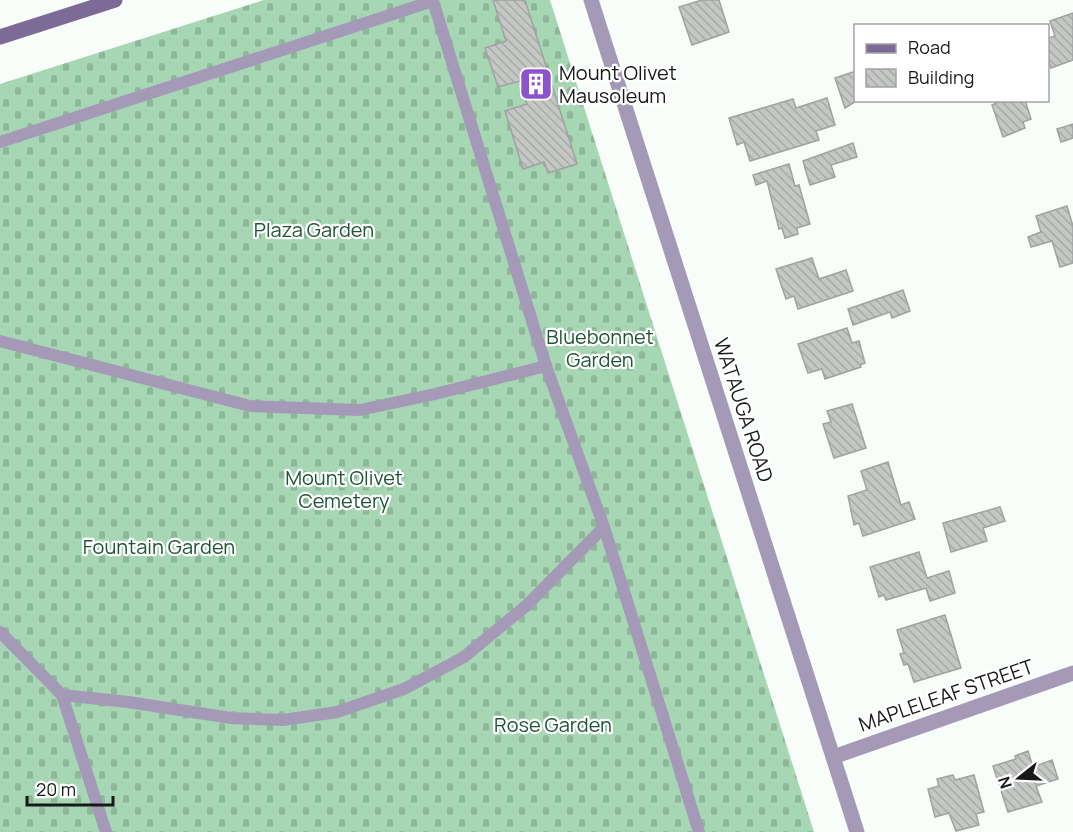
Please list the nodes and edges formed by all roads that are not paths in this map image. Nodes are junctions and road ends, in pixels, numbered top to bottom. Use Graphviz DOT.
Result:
graph roads {
  1 [pos="115,0"];
  2 [pos="591,0"];
  3 [pos="0,37"];
  4 [pos="0,142"];
  5 [pos="0,341"];
  6 [pos="546,366"];
  7 [pos="604,527"];
  8 [pos="0,632"];
  9 [pos="1073,673"];
  10 [pos="62,695"];
  11 [pos="832,757"];
  12 [pos="106,832"];
  13 [pos="699,832"];
  14 [pos="857,832"];
  1 -- 3 [label="main road"];
  2 -- 11 [label="street, WATAUGA ROAD"];
  4 -- 6 [label="lane"];
  5 -- 6 [label="lane"];
  6 -- 7 [label="lane"];
  7 -- 10 [label="lane"];
  7 -- 13 [label="lane"];
  8 -- 10 [label="lane"];
  9 -- 11 [label="street, MAPLELEAF STREET"];
  10 -- 12 [label="lane"];
  11 -- 14 [label="street, WATAUGA ROAD"];
}
